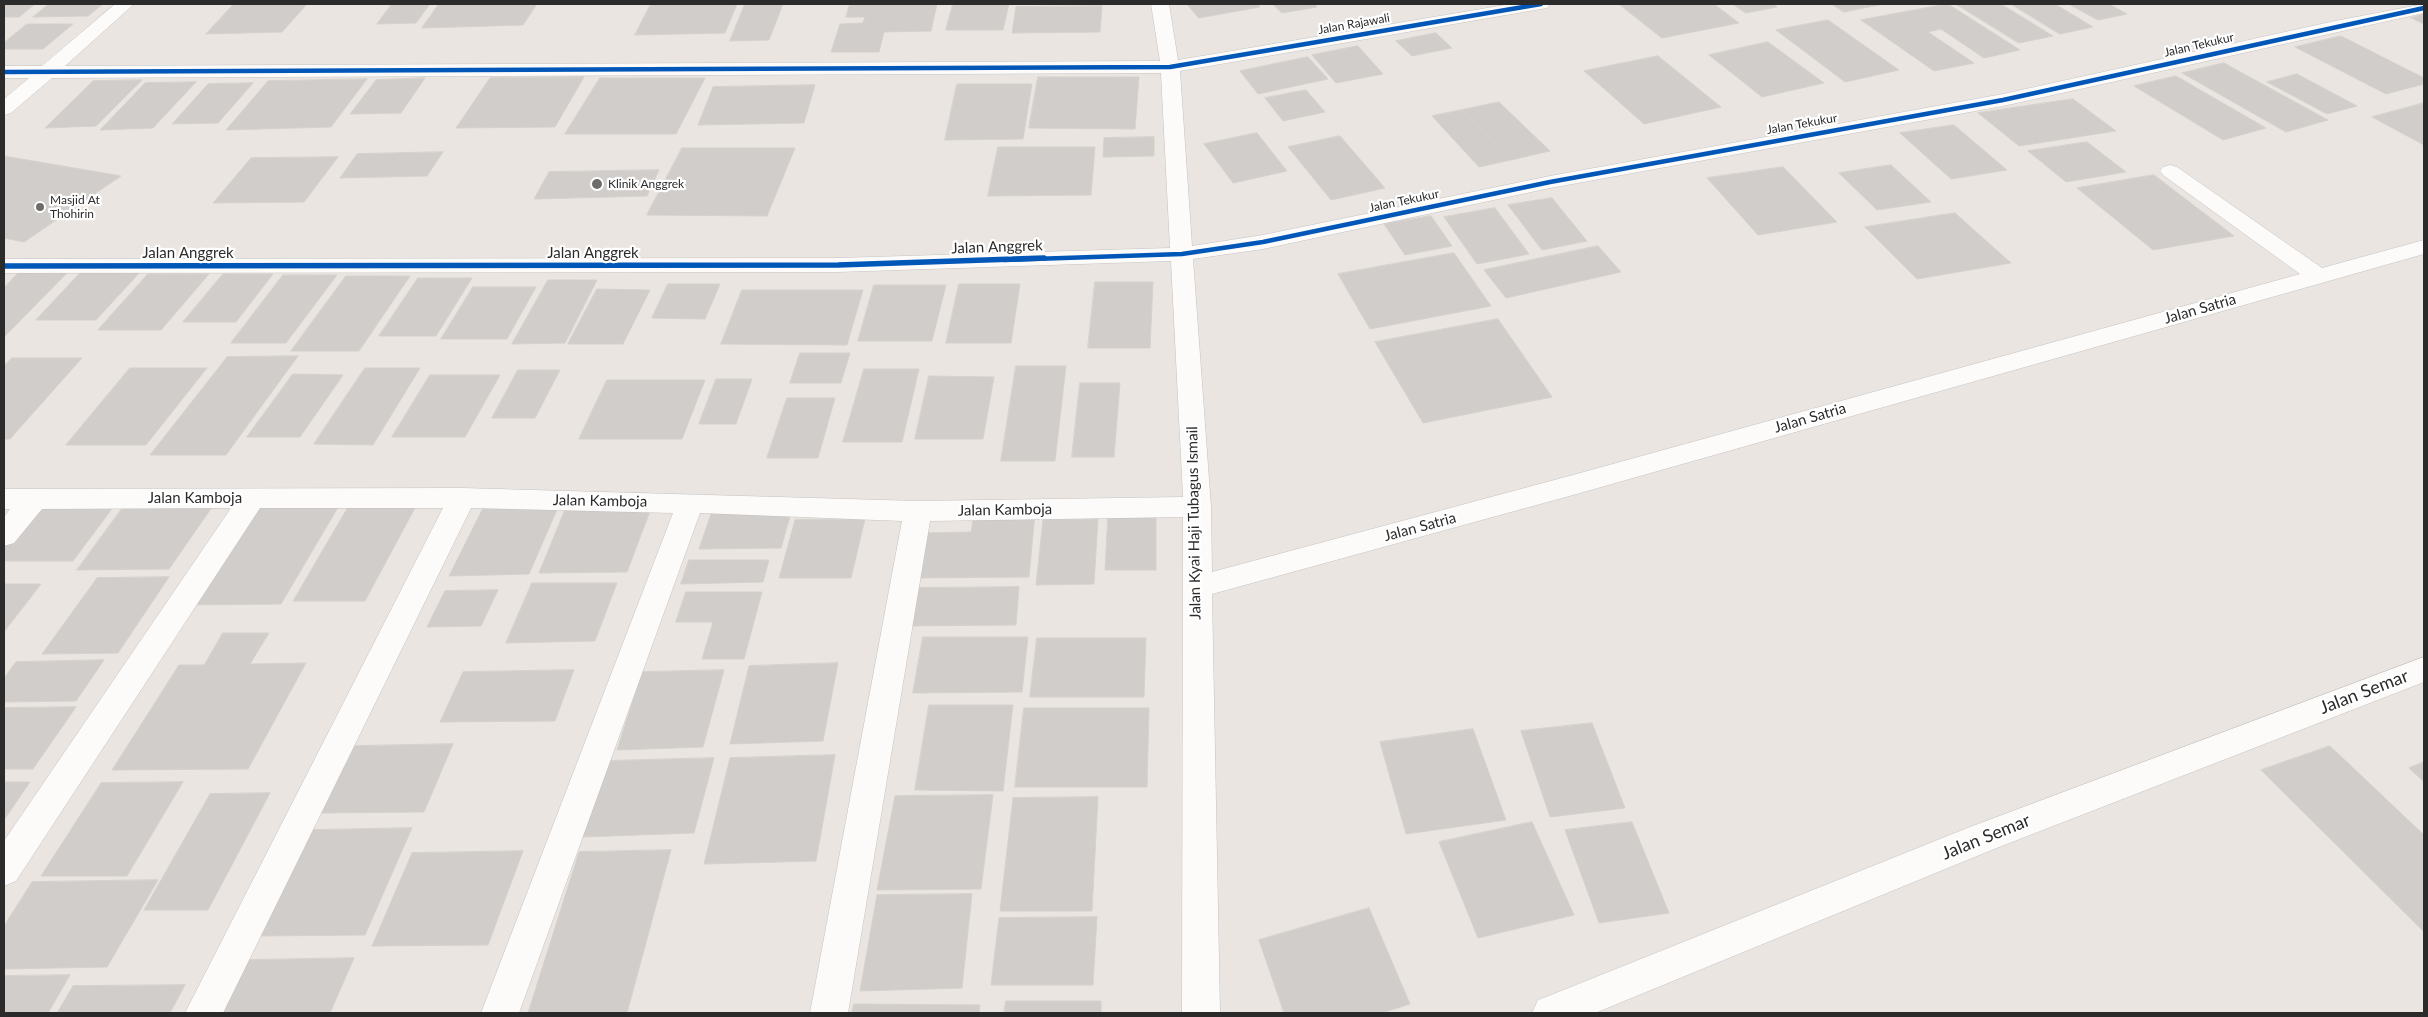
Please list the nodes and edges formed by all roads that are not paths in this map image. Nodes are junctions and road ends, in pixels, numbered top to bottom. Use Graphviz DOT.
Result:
graph roads {
  1 [pos="125,4"];
  2 [pos="1160,4"];
  3 [pos="1541,4"];
  4 [pos="2424,8"];
  5 [pos="1170,67"];
  6 [pos="51,70"];
  7 [pos="4,72"];
  8 [pos="4,109"];
  9 [pos="2170,171"];
  10 [pos="2424,247"];
  11 [pos="1182,254"];
  12 [pos="4,266"];
  13 [pos="2318,276"];
  14 [pos="35,498"];
  15 [pos="253,498"];
  16 [pos="462,498"];
  17 [pos="4,499"];
  18 [pos="690,503"];
  19 [pos="1197,507"];
  20 [pos="918,511"];
  21 [pos="4,536"];
  22 [pos="1196,587"];
  23 [pos="2424,669"];
  24 [pos="4,870"];
  25 [pos="204,1013"];
  26 [pos="500,1013"];
  27 [pos="829,1013"];
  28 [pos="1200,1013"];
  29 [pos="1551,1013"];
  1 -- 6 [label="street"];
  2 -- 5 [label="street, Jalan Kyai Haji Tubagus Ismail"];
  3 -- 5 [label="street, Jalan Rajawali"];
  4 -- 11 [label="street, Jalan Tekukur"];
  5 -- 6 [label="street, Jalan Rajawali"];
  5 -- 11 [label="street, Jalan Kyai Haji Tubagus Ismail"];
  6 -- 7 [label="street, Jalan Rajawali"];
  6 -- 8 [label="street"];
  9 -- 13 [label="street"];
  10 -- 13 [label="street, Jalan Satria"];
  11 -- 12 [label="street, Jalan Anggrek"];
  11 -- 19 [label="street, Jalan Kyai Haji Tubagus Ismail"];
  13 -- 22 [label="street, Jalan Satria"];
  14 -- 15 [label="street, Jalan Kamboja"];
  14 -- 17 [label="street, Jalan Kamboja"];
  14 -- 21 [label="street"];
  15 -- 16 [label="street, Jalan Kamboja"];
  15 -- 24 [label="street"];
  16 -- 18 [label="street, Jalan Kamboja"];
  16 -- 25 [label="street"];
  18 -- 20 [label="street, Jalan Kamboja"];
  18 -- 26 [label="street"];
  19 -- 20 [label="street, Jalan Kamboja"];
  19 -- 22 [label="street, Jalan Kyai Haji Tubagus Ismail"];
  20 -- 27 [label="street"];
  22 -- 28 [label="street, Jalan Kyai Haji Tubagus Ismail"];
  23 -- 29 [label="street, Jalan Semar"];
}
